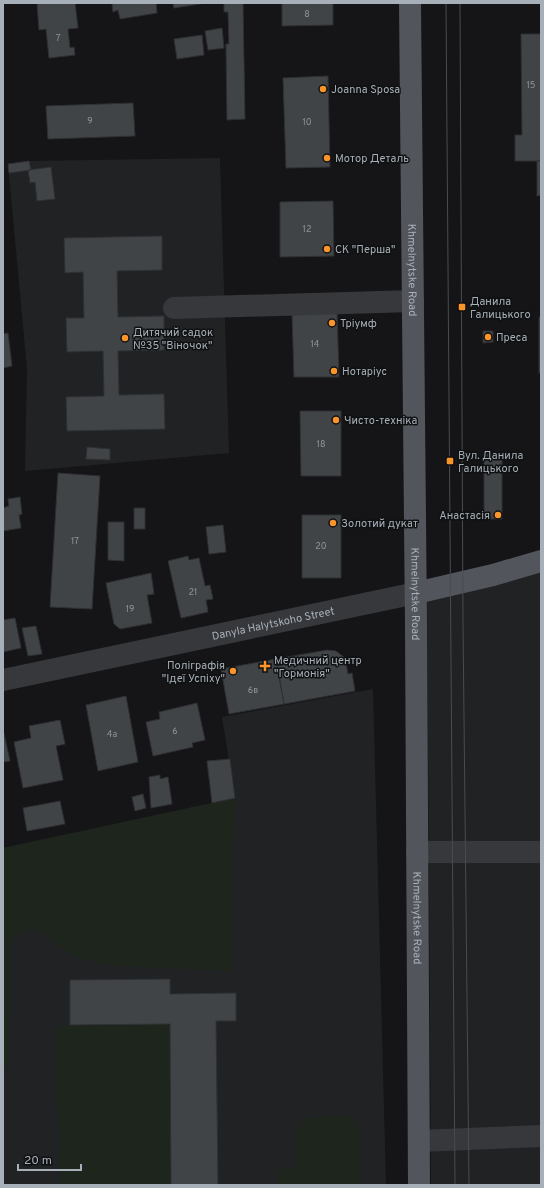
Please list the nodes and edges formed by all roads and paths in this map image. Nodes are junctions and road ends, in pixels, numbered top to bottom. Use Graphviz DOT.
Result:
graph roads {
  1 [pos="410,3"];
  2 [pos="413,301"];
  3 [pos="174,308"];
  4 [pos="541,561"];
  5 [pos="416,593"];
  6 [pos="3,680"];
  7 [pos="417,852"];
  8 [pos="541,852"];
  9 [pos="541,1136"];
  10 [pos="419,1141"];
  11 [pos="419,1185"];
  1 -- 2 [label="main road, Khmelnytske Road"];
  2 -- 3 [label="street"];
  2 -- 5 [label="main road, Khmelnytske Road"];
  4 -- 5 [label="main road, Danyla Halytskoho Street"];
  5 -- 6 [label="street, Danyla Halytskoho Street"];
  5 -- 7 [label="main road, Khmelnytske Road"];
  7 -- 8 [label="street"];
  7 -- 10 [label="main road, Khmelnytske Road"];
  9 -- 10 [label="street"];
  10 -- 11 [label="main road, Khmelnytske Road"];
}
